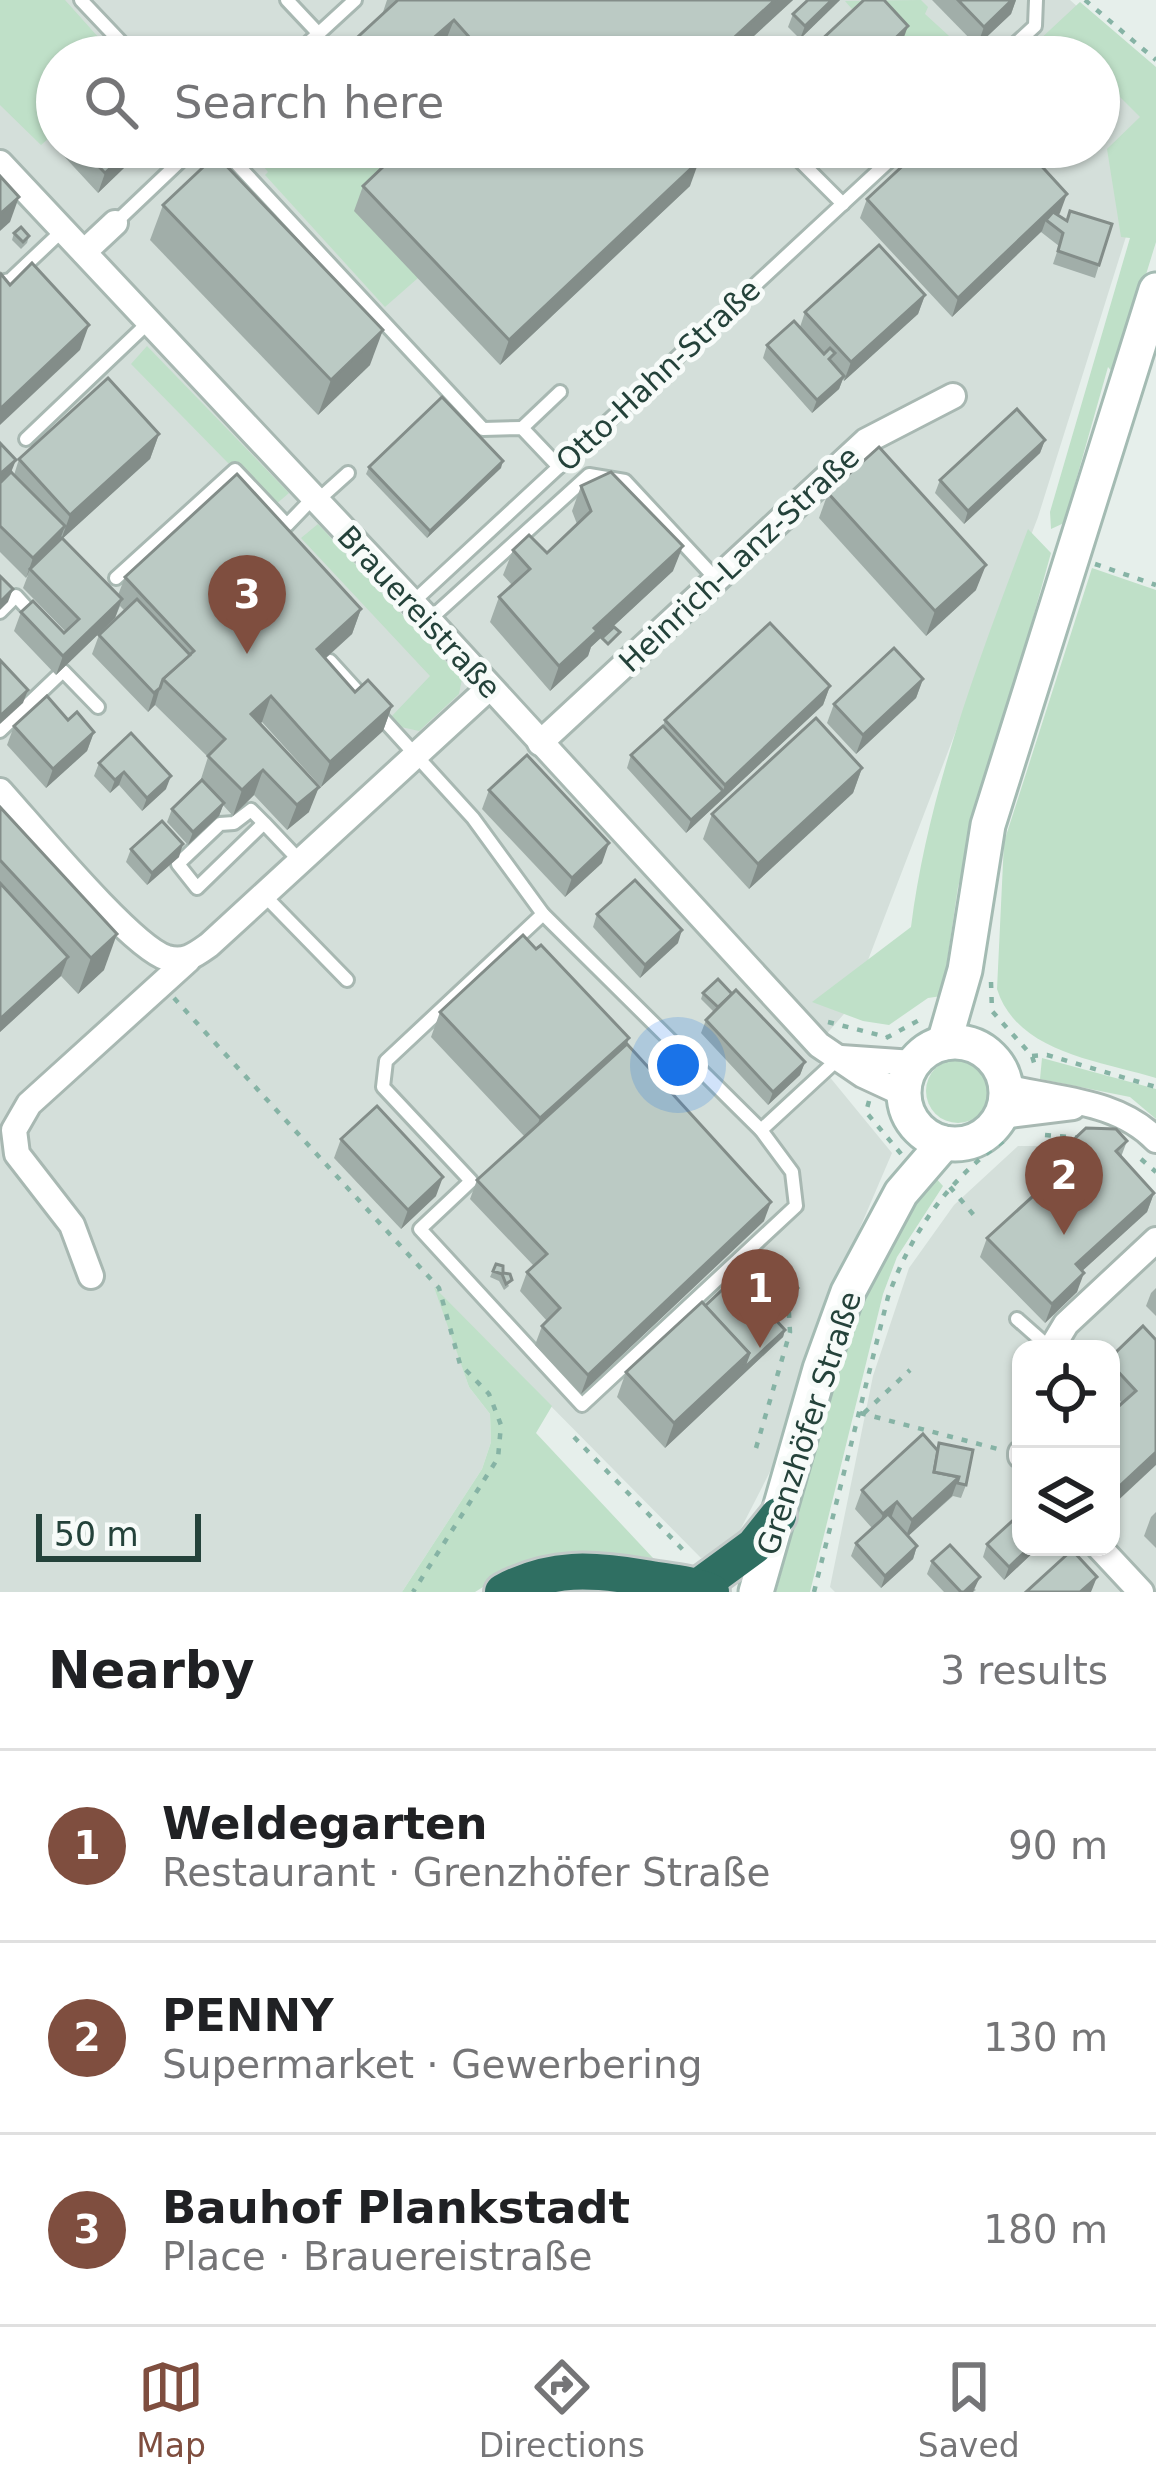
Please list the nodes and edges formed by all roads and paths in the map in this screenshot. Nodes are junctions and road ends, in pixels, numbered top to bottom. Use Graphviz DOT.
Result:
graph roads {
  1 [pos="81,0"];
  2 [pos="287,0"];
  3 [pos="355,0"];
  4 [pos="1036,0"];
  5 [pos="1084,0"];
  6 [pos="319,34"];
  7 [pos="115,36"];
  8 [pos="317,36"];
  9 [pos="1024,36"];
  10 [pos="1156,60"];
  11 [pos="0,163"];
  12 [pos="172,168"];
  13 [pos="241,168"];
  14 [pos="807,168"];
  15 [pos="882,168"];
  16 [pos="843,204"];
  17 [pos="115,223"];
  18 [pos="63,230"];
  19 [pos="84,253"];
  20 [pos="0,282"];
  21 [pos="1156,290"];
  22 [pos="149,322"];
  23 [pos="560,392"];
  24 [pos="953,397"];
  25 [pos="522,428"];
  26 [pos="26,439"];
  27 [pos="559,467"];
  28 [pos="348,473"];
  29 [pos="315,499"];
  30 [pos="1074,553"];
  31 [pos="116,578"];
  32 [pos="717,581"];
  33 [pos="1156,585"];
  34 [pos="420,611"];
  35 [pos="0,612"];
  36 [pos="40,622"];
  37 [pos="330,661"];
  38 [pos="489,688"];
  39 [pos="98,707"];
  40 [pos="0,731"];
  41 [pos="540,743"];
  42 [pos="415,755"];
  43 [pos="0,791"];
  44 [pos="264,823"];
  45 [pos="300,861"];
  46 [pos="264,895"];
  47 [pos="544,914"];
  48 [pos="188,960"];
  49 [pos="347,980"];
  50 [pos="991,993"];
  51 [pos="173,997"];
  52 [pos="795,1020"];
  53 [pos="887,1036"];
  54 [pos="960,1044"];
  55 [pos="1032,1056"];
  56 [pos="839,1058"];
  57 [pos="908,1078"];
  58 [pos="1156,1087"];
  59 [pos="1087,1106"];
  60 [pos="1014,1108"];
  61 [pos="761,1130"];
  62 [pos="1031,1134"];
  63 [pos="930,1135"];
  64 [pos="1085,1138"];
  65 [pos="1148,1149"];
  66 [pos="1156,1172"];
  67 [pos="950,1187"];
  68 [pos="978,1220"];
  69 [pos="1156,1240"];
  70 [pos="91,1276"];
  71 [pos="800,1285"];
  72 [pos="1017,1319"];
  73 [pos="1041,1340"];
  74 [pos="1056,1340"];
  75 [pos="910,1370"];
  76 [pos="862,1413"];
  77 [pos="574,1437"];
  78 [pos="756,1448"];
  79 [pos="1012,1453"];
  80 [pos="778,1516"];
  81 [pos="1107,1556"];
  82 [pos="704,1589"];
  83 [pos="412,1592"];
  84 [pos="503,1592"];
  85 [pos="544,1592"];
  86 [pos="616,1592"];
  87 [pos="756,1592"];
  88 [pos="814,1592"];
  89 [pos="1141,1592"];
  1 -- 7 [label="lane"];
  2 -- 6 [label="lane"];
  3 -- 6 [label="lane"];
  4 -- 9 [label="lane"];
  5 -- 10 [label="path"];
  6 -- 8 [label="lane"];
  11 -- 18 [label="street, Brauereistraße"];
  12 -- 17 [label="lane"];
  13 -- 25 [label="lane"];
  14 -- 16 [label="lane"];
  15 -- 16 [label="lane, Otto-Hahn-Straße"];
  16 -- 27 [label="lane, Otto-Hahn-Straße"];
  17 -- 19 [label="street"];
  18 -- 19 [label="street, Brauereistraße"];
  18 -- 20 [label="lane"];
  19 -- 22 [label="street, Brauereistraße"];
  21 -- 30 [label="street"];
  22 -- 26 [label="lane"];
  22 -- 29 [label="street, Brauereistraße"];
  23 -- 25 [label="lane"];
  24 -- 32 [label="street, Heinrich-Lanz-Straße"];
  25 -- 27 [label="lane"];
  27 -- 34 [label="lane, Otto-Hahn-Straße"];
  28 -- 29 [label="lane"];
  29 -- 31 [label="lane"];
  29 -- 34 [label="street, Brauereistraße"];
  30 -- 33 [label="path"];
  30 -- 54 [label="street"];
  32 -- 34 [label="lane"];
  32 -- 41 [label="street, Heinrich-Lanz-Straße"];
  34 -- 38 [label="street, Brauereistraße"];
  35 -- 36 [label="lane"];
  37 -- 42 [label="lane"];
  38 -- 41 [label="street, Brauereistraße"];
  38 -- 42 [label="street"];
  39 -- 40 [label="lane"];
  41 -- 52 [label="street, Brauereistraße"];
  42 -- 45 [label="street"];
  42 -- 47 [label="lane"];
  43 -- 48 [label="street"];
  44 -- 44 [label="lane"];
  44 -- 45 [label="lane"];
  45 -- 46 [label="street"];
  46 -- 48 [label="street"];
  46 -- 49 [label="lane"];
  47 -- 61 [label="lane"];
  47 -- 61 [label="lane"];
  48 -- 70 [label="street"];
  50 -- 55 [label="path"];
  51 -- 83 [label="path"];
  52 -- 53 [label="path"];
  52 -- 56 [label="street, Brauereistraße"];
  54 -- 57 [label="street"];
  54 -- 60 [label="street"];
  55 -- 58 [label="path"];
  55 -- 60 [label="path"];
  56 -- 57 [label="street"];
  56 -- 61 [label="lane"];
  57 -- 63 [label="street"];
  59 -- 60 [label="street"];
  59 -- 60 [label="street"];
  59 -- 65 [label="street"];
  60 -- 63 [label="street"];
  60 -- 67 [label="path"];
  62 -- 64 [label="path"];
  63 -- 80 [label="street, Grenzhöfer Straße"];
  65 -- 66 [label="path"];
  67 -- 68 [label="path"];
  67 -- 76 [label="path"];
  69 -- 74 [label="street"];
  71 -- 78 [label="path"];
  72 -- 73 [label="lane"];
  75 -- 76 [label="path"];
  76 -- 79 [label="path"];
  76 -- 88 [label="path"];
  77 -- 82 [label="path"];
  80 -- 82 [label="highway"];
  80 -- 87 [label="street, Grenzhöfer Straße"];
  81 -- 89 [label="street"];
  82 -- 84 [label="highway"];
  85 -- 86 [label="highway"];
}
